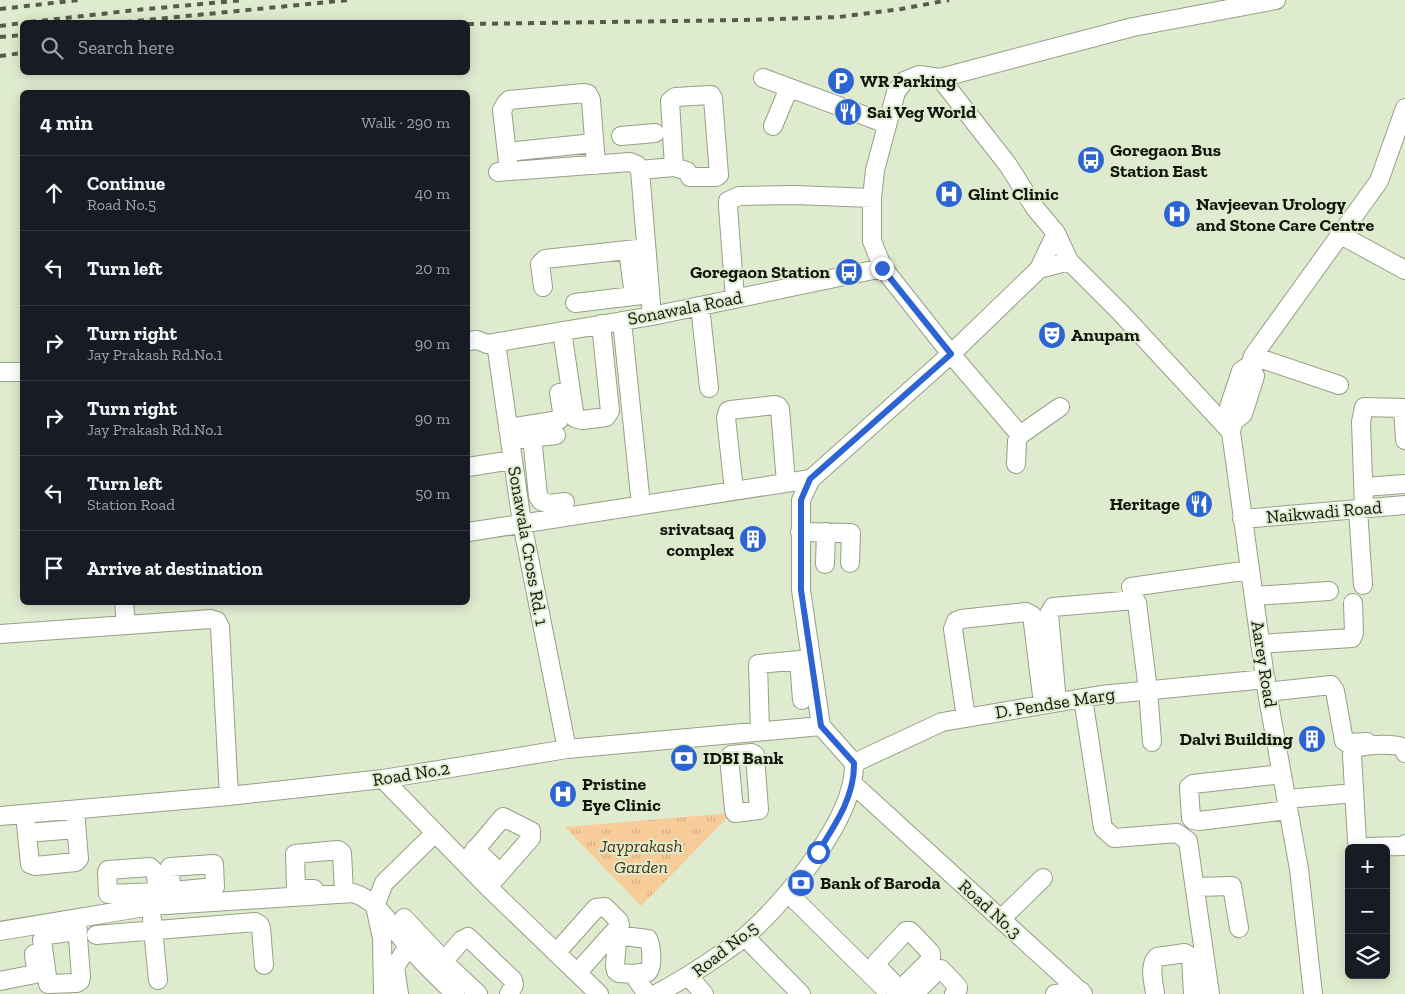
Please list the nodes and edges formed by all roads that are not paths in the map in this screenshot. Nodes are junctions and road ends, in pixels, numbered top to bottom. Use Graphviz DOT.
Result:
graph roads {
  1 [pos="1276,0"];
  2 [pos="763,78"];
  3 [pos="940,78"];
  4 [pos="789,88"];
  5 [pos="1405,108"];
  6 [pos="887,124"];
  7 [pos="773,126"];
  8 [pos="655,133"];
  9 [pos="594,143"];
  10 [pos="507,152"];
  11 [pos="596,165"];
  12 [pos="635,166"];
  13 [pos="674,167"];
  14 [pos="872,198"];
  15 [pos="1056,233"];
  16 [pos="1339,234"];
  17 [pos="599,242"];
  18 [pos="645,242"];
  19 [pos="628,250"];
  20 [pos="1069,261"];
  21 [pos="882,268"];
  22 [pos="1040,269"];
  23 [pos="1405,270"];
  24 [pos="543,287"];
  25 [pos="642,295"];
  26 [pos="735,298"];
  27 [pos="575,303"];
  28 [pos="700,306"];
  29 [pos="652,316"];
  30 [pos="622,321"];
  31 [pos="601,324"];
  32 [pos="556,332"];
  33 [pos="470,342"];
  34 [pos="492,343"];
  35 [pos="470,353"];
  36 [pos="951,354"];
  37 [pos="1252,360"];
  38 [pos="0,372"];
  39 [pos="20,372"];
  40 [pos="1339,385"];
  41 [pos="710,388"];
  42 [pos="1060,407"];
  43 [pos="1232,427"];
  44 [pos="509,434"];
  45 [pos="556,435"];
  46 [pos="1020,435"];
  47 [pos="532,437"];
  48 [pos="1405,440"];
  49 [pos="512,460"];
  50 [pos="1016,464"];
  51 [pos="470,467"];
  52 [pos="810,479"];
  53 [pos="786,483"];
  54 [pos="1405,484"];
  55 [pos="1364,487"];
  56 [pos="734,491"];
  57 [pos="564,502"];
  58 [pos="641,505"];
  59 [pos="1405,505"];
  60 [pos="1361,508"];
  61 [pos="1242,519"];
  62 [pos="522,523"];
  63 [pos="470,532"];
  64 [pos="800,532"];
  65 [pos="826,532"];
  66 [pos="850,563"];
  67 [pos="825,564"];
  68 [pos="1250,570"];
  69 [pos="1363,585"];
  70 [pos="1131,586"];
  71 [pos="1329,592"];
  72 [pos="1254,596"];
  73 [pos="1353,603"];
  74 [pos="124,605"];
  75 [pos="126,625"];
  76 [pos="0,634"];
  77 [pos="1260,644"];
  78 [pos="805,660"];
  79 [pos="1266,686"];
  80 [pos="1148,690"];
  81 [pos="1083,698"];
  82 [pos="802,700"];
  83 [pos="1050,703"];
  84 [pos="966,718"];
  85 [pos="821,726"];
  86 [pos="760,732"];
  87 [pos="742,733"];
  88 [pos="1405,740"];
  89 [pos="1152,742"];
  90 [pos="567,749"];
  91 [pos="1405,752"];
  92 [pos="743,754"];
  93 [pos="854,763"];
  94 [pos="1282,774"];
  95 [pos="383,780"];
  96 [pos="853,784"];
  97 [pos="1354,794"];
  98 [pos="229,796"];
  99 [pos="1288,804"];
  100 [pos="75,810"];
  101 [pos="25,814"];
  102 [pos="0,816"];
  103 [pos="76,829"];
  104 [pos="27,833"];
  105 [pos="435,833"];
  106 [pos="1405,844"];
  107 [pos="470,856"];
  108 [pos="500,873"];
  109 [pos="1043,878"];
  110 [pos="488,887"];
  111 [pos="1194,887"];
  112 [pos="344,890"];
  113 [pos="305,892"];
  114 [pos="788,893"];
  115 [pos="156,901"];
  116 [pos="223,901"];
  117 [pos="375,906"];
  118 [pos="404,918"];
  119 [pos="1001,919"];
  120 [pos="77,925"];
  121 [pos="225,925"];
  122 [pos="1239,928"];
  123 [pos="48,929"];
  124 [pos="153,930"];
  125 [pos="0,931"];
  126 [pos="30,931"];
  127 [pos="96,935"];
  128 [pos="745,937"];
  129 [pos="0,941"];
  130 [pos="409,945"];
  131 [pos="561,948"];
  132 [pos="264,965"];
  133 [pos="434,966"];
  134 [pos="581,968"];
  135 [pos="1199,968"];
  136 [pos="633,974"];
  137 [pos="879,976"];
  138 [pos="689,977"];
  139 [pos="158,980"];
  140 [pos="0,981"];
  141 [pos="701,993"];
  142 [pos="900,993"];
  143 [pos="1072,993"];
  144 [pos="383,994"];
  145 [pos="399,994"];
  146 [pos="441,994"];
  147 [pos="455,994"];
  148 [pos="478,994"];
  149 [pos="509,994"];
  150 [pos="599,994"];
  151 [pos="647,994"];
  152 [pos="656,994"];
  153 [pos="801,994"];
  154 [pos="954,994"];
  155 [pos="1155,994"];
  156 [pos="1193,994"];
  157 [pos="1210,994"];
  158 [pos="1313,994"];
  1 -- 3 [label="street"];
  2 -- 4 [label="street"];
  3 -- 6 [label="street"];
  3 -- 15 [label="street"];
  4 -- 6 [label="street"];
  4 -- 7 [label="street"];
  5 -- 16 [label="street"];
  6 -- 14 [label="street"];
  8 -- 12 [label="street"];
  9 -- 10 [label="street"];
  9 -- 10 [label="street"];
  9 -- 11 [label="street"];
  10 -- 11 [label="street"];
  11 -- 12 [label="street"];
  12 -- 13 [label="street"];
  12 -- 18 [label="street"];
  13 -- 13 [label="street"];
  14 -- 21 [label="street"];
  14 -- 26 [label="street"];
  15 -- 20 [label="street"];
  15 -- 22 [label="street"];
  16 -- 23 [label="street"];
  16 -- 37 [label="street"];
  17 -- 18 [label="street"];
  18 -- 19 [label="street"];
  18 -- 25 [label="street"];
  19 -- 24 [label="street"];
  19 -- 25 [label="street"];
  20 -- 22 [label="street"];
  20 -- 43 [label="street"];
  21 -- 26 [label="street, Sonawala Road"];
  21 -- 36 [label="street"];
  22 -- 36 [label="street"];
  25 -- 27 [label="street"];
  25 -- 29 [label="street"];
  26 -- 28 [label="street, Sonawala Road"];
  28 -- 29 [label="street, Sonawala Road"];
  28 -- 41 [label="street"];
  29 -- 30 [label="street, Sonawala Road"];
  30 -- 31 [label="street, Sonawala Road"];
  30 -- 58 [label="street"];
  31 -- 32 [label="street, Sonawala Road"];
  31 -- 32 [label="street"];
  32 -- 34 [label="street, Sonawala Road"];
  32 -- 44 [label="street"];
  33 -- 34 [label="street, Sonawala Road"];
  34 -- 35 [label="street, Sonawala Road"];
  34 -- 44 [label="street, Sonawala Cross Rd. 1"];
  36 -- 46 [label="street"];
  36 -- 52 [label="street"];
  37 -- 40 [label="street"];
  37 -- 43 [label="street"];
  38 -- 39 [label="street"];
  42 -- 46 [label="street"];
  43 -- 61 [label="street, Aarey Road"];
  44 -- 47 [label="street"];
  44 -- 49 [label="street, Sonawala Cross Rd. 1"];
  45 -- 47 [label="street"];
  46 -- 50 [label="street"];
  47 -- 57 [label="street"];
  48 -- 55 [label="street"];
  49 -- 51 [label="street"];
  49 -- 62 [label="street, Sonawala Cross Rd. 1"];
  52 -- 53 [label="street"];
  52 -- 64 [label="street"];
  53 -- 56 [label="street"];
  53 -- 56 [label="street"];
  54 -- 55 [label="street"];
  55 -- 60 [label="street"];
  56 -- 58 [label="street"];
  58 -- 62 [label="street"];
  59 -- 60 [label="street, Naikwadi Road"];
  60 -- 61 [label="street, Naikwadi Road"];
  60 -- 69 [label="street"];
  61 -- 68 [label="street, Aarey Road"];
  62 -- 63 [label="street"];
  62 -- 90 [label="street, Sonawala Cross Rd. 1"];
  64 -- 65 [label="street"];
  64 -- 78 [label="street"];
  65 -- 66 [label="street"];
  65 -- 67 [label="street"];
  68 -- 70 [label="street"];
  68 -- 72 [label="street, Aarey Road"];
  71 -- 72 [label="street"];
  72 -- 77 [label="street, Aarey Road"];
  73 -- 77 [label="street"];
  74 -- 75 [label="street"];
  75 -- 76 [label="street"];
  75 -- 98 [label="street"];
  77 -- 79 [label="street, Aarey Road"];
  78 -- 82 [label="street"];
  78 -- 85 [label="street"];
  78 -- 86 [label="street"];
  79 -- 80 [label="street, D. Pendse Marg"];
  79 -- 88 [label="street, D. Pendse Marg"];
  79 -- 94 [label="street, Aarey Road"];
  80 -- 81 [label="street, D. Pendse Marg"];
  80 -- 83 [label="street"];
  80 -- 89 [label="street"];
  81 -- 83 [label="street, D. Pendse Marg"];
  81 -- 111 [label="street"];
  83 -- 84 [label="street, D. Pendse Marg"];
  83 -- 84 [label="street"];
  84 -- 93 [label="street, D. Pendse Marg"];
  85 -- 86 [label="street, Road No.2"];
  85 -- 93 [label="street"];
  86 -- 87 [label="street, Road No.2"];
  87 -- 90 [label="street, Road No.2"];
  87 -- 92 [label="street"];
  90 -- 95 [label="street, Road No.2"];
  91 -- 97 [label="street"];
  93 -- 96 [label="street, Road No.5"];
  94 -- 99 [label="street, Aarey Road"];
  94 -- 99 [label="street"];
  95 -- 98 [label="street, Road No.2"];
  95 -- 105 [label="street"];
  96 -- 114 [label="street, Road No.5"];
  96 -- 119 [label="street, Road No.3"];
  97 -- 99 [label="street"];
  97 -- 106 [label="street"];
  98 -- 100 [label="street, Road No.2"];
  99 -- 158 [label="street, Aarey Road"];
  100 -- 101 [label="street, Road No.2"];
  100 -- 103 [label="street"];
  101 -- 102 [label="street, Road No.2"];
  101 -- 104 [label="street"];
  103 -- 104 [label="street"];
  103 -- 104 [label="street"];
  105 -- 107 [label="street"];
  105 -- 117 [label="street"];
  107 -- 108 [label="street"];
  107 -- 108 [label="street"];
  107 -- 110 [label="street"];
  108 -- 110 [label="street"];
  109 -- 119 [label="street"];
  110 -- 131 [label="street"];
  111 -- 122 [label="street"];
  111 -- 135 [label="street"];
  112 -- 113 [label="street"];
  112 -- 113 [label="street"];
  112 -- 117 [label="street"];
  113 -- 116 [label="street"];
  114 -- 128 [label="street, Road No.5"];
  114 -- 137 [label="street"];
  115 -- 116 [label="street"];
  115 -- 120 [label="street"];
  115 -- 124 [label="street"];
  116 -- 121 [label="street"];
  117 -- 130 [label="street"];
  117 -- 144 [label="street"];
  118 -- 130 [label="street"];
  119 -- 143 [label="street, Road No.3"];
  120 -- 123 [label="street"];
  120 -- 123 [label="street"];
  121 -- 124 [label="street"];
  121 -- 132 [label="street"];
  123 -- 126 [label="street"];
  124 -- 127 [label="street"];
  124 -- 139 [label="street"];
  125 -- 126 [label="street"];
  126 -- 129 [label="street"];
  126 -- 140 [label="street"];
  128 -- 138 [label="street, Road No.5"];
  128 -- 153 [label="street"];
  130 -- 133 [label="street"];
  130 -- 145 [label="street"];
  131 -- 134 [label="street"];
  131 -- 134 [label="street"];
  133 -- 146 [label="street"];
  133 -- 147 [label="street"];
  133 -- 148 [label="street"];
  133 -- 149 [label="street"];
  134 -- 150 [label="street"];
  135 -- 155 [label="street"];
  135 -- 156 [label="street"];
  135 -- 157 [label="street"];
  136 -- 151 [label="street"];
  137 -- 142 [label="street"];
  137 -- 142 [label="street"];
  138 -- 141 [label="street"];
  138 -- 152 [label="street, Road No.5"];
  142 -- 154 [label="street"];
}
